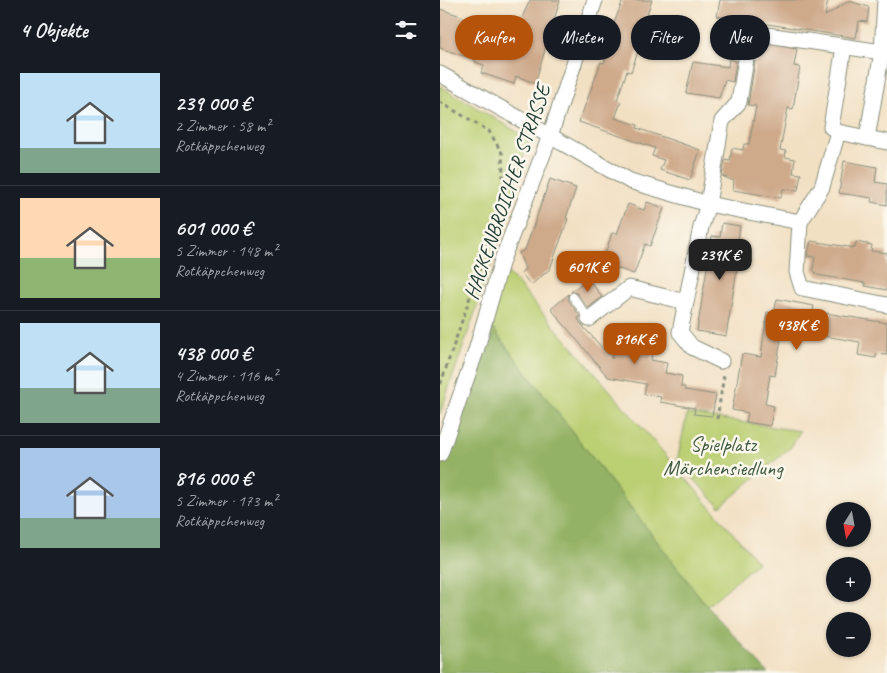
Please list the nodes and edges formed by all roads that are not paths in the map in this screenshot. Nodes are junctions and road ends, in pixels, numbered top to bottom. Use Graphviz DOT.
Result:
graph roads {
  1 [pos="595,0"];
  2 [pos="886,0"];
  3 [pos="885,32"];
  4 [pos="844,48"];
  5 [pos="882,52"];
  6 [pos="440,74"];
  7 [pos="838,132"];
  8 [pos="550,136"];
  9 [pos="867,138"];
  10 [pos="887,142"];
  11 [pos="708,204"];
  12 [pos="800,222"];
  13 [pos="573,297"];
  14 [pos="686,302"];
  15 [pos="887,305"];
  16 [pos="589,319"];
  17 [pos="721,361"];
  18 [pos="440,454"];
  1 -- 8 [label="street, HACKENBROICHER STRASSE"];
  2 -- 3 [label="street"];
  3 -- 5 [label="street"];
  4 -- 5 [label="street"];
  4 -- 7 [label="street"];
  4 -- 11 [label="street"];
  5 -- 9 [label="street"];
  6 -- 8 [label="street"];
  7 -- 9 [label="street"];
  7 -- 12 [label="street"];
  8 -- 11 [label="street"];
  8 -- 18 [label="street, HACKENBROICHER STRASSE"];
  9 -- 10 [label="street"];
  11 -- 12 [label="street"];
  11 -- 14 [label="street"];
  12 -- 15 [label="street"];
  13 -- 16 [label="lane"];
  14 -- 16 [label="street"];
  14 -- 17 [label="street"];
}
